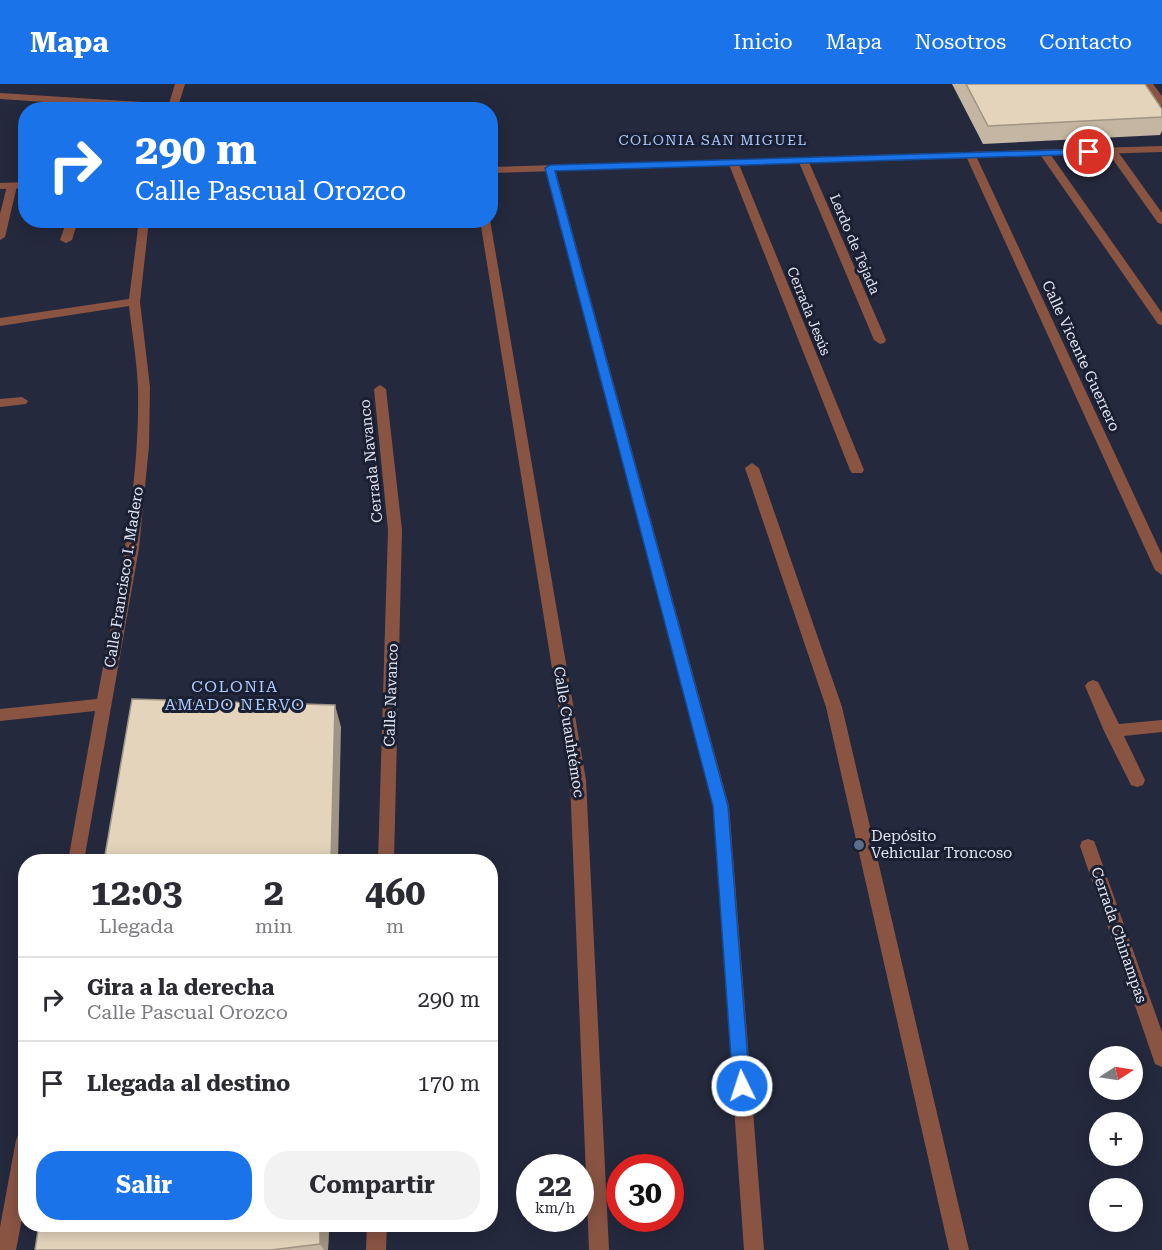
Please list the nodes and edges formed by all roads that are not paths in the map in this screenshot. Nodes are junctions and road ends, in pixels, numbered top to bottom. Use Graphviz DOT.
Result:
graph roads {
  1 [pos="180,84"];
  2 [pos="1148,84"];
  3 [pos="0,96"];
  4 [pos="86,102"];
  5 [pos="174,102"];
  6 [pos="1162,103"];
  7 [pos="1162,149"];
  8 [pos="1112,151"];
  9 [pos="1044,153"];
  10 [pos="971,156"];
  11 [pos="803,160"];
  12 [pos="733,162"];
  13 [pos="550,168"];
  14 [pos="498,170"];
  15 [pos="6,186"];
  16 [pos="1162,221"];
  17 [pos="70,228"];
  18 [pos="143,228"];
  19 [pos="486,228"];
  20 [pos="0,237"];
  21 [pos="66,240"];
  22 [pos="134,302"];
  23 [pos="1162,321"];
  24 [pos="0,322"];
  25 [pos="880,340"];
  26 [pos="380,388"];
  27 [pos="21,401"];
  28 [pos="0,403"];
  29 [pos="752,468"];
  30 [pos="857,470"];
  31 [pos="395,530"];
  32 [pos="1162,570"];
  33 [pos="1093,686"];
  34 [pos="104,704"];
  35 [pos="0,715"];
  36 [pos="1162,726"];
  37 [pos="1112,731"];
  38 [pos="1137,780"];
  39 [pos="1088,846"];
  40 [pos="77,854"];
  41 [pos="386,854"];
  42 [pos="1162,1058"];
  43 [pos="18,1184"];
  44 [pos="376,1232"];
  45 [pos="6,1250"];
  46 [pos="376,1250"];
  47 [pos="599,1250"];
  48 [pos="754,1250"];
  49 [pos="959,1250"];
  1 -- 5 [label="street"];
  2 -- 6 [label="street"];
  3 -- 4 [label="street"];
  7 -- 8 [label="street"];
  8 -- 9 [label="street"];
  8 -- 16 [label="street"];
  9 -- 10 [label="street"];
  9 -- 23 [label="street"];
  10 -- 11 [label="street"];
  10 -- 32 [label="street, Calle Vicente Guerrero"];
  11 -- 12 [label="street"];
  11 -- 25 [label="street, Lerdo de Tejada"];
  12 -- 13 [label="street"];
  12 -- 30 [label="street, Cerrada Jesús"];
  13 -- 14 [label="street"];
  13 -- 48 [label="street"];
  15 -- 20 [label="street"];
  17 -- 21 [label="street"];
  18 -- 22 [label="street, Calle Francisco I. Madero"];
  19 -- 47 [label="street, Calle Cuauhtémoc"];
  22 -- 24 [label="street"];
  22 -- 34 [label="street, Calle Francisco I. Madero"];
  26 -- 31 [label="street, Cerrada Navanco"];
  27 -- 28 [label="street"];
  29 -- 49 [label="street"];
  31 -- 41 [label="street, Calle Navanco"];
  33 -- 37 [label="street"];
  34 -- 35 [label="street"];
  34 -- 40 [label="street, Calle Francisco I. Madero"];
  36 -- 37 [label="street"];
  37 -- 38 [label="street"];
  39 -- 42 [label="street, Cerrada Chinampas"];
  43 -- 45 [label="street"];
  44 -- 46 [label="street"];
}
